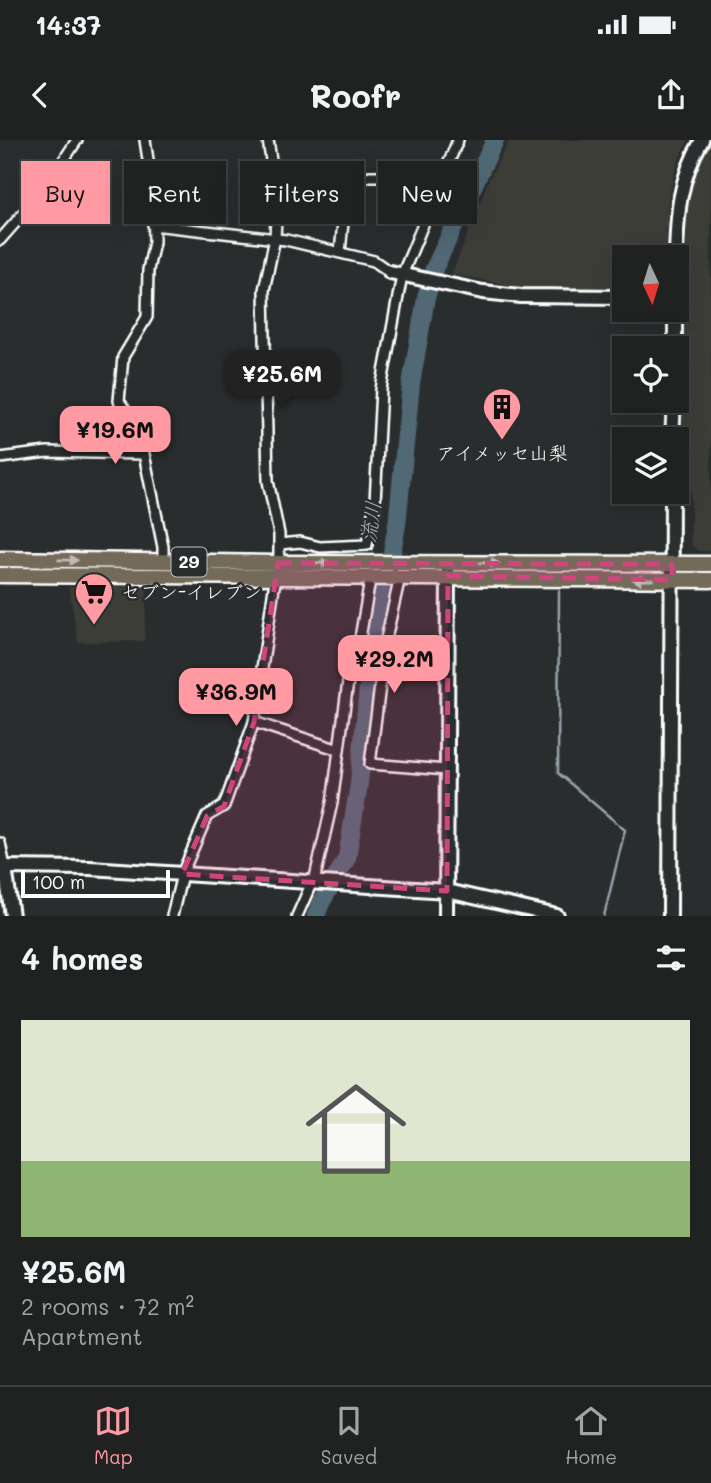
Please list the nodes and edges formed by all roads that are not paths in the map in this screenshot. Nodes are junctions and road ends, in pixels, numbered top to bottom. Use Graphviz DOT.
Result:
graph roads {
  1 [pos="77,140"];
  2 [pos="145,140"];
  3 [pos="268,140"];
  4 [pos="458,140"];
  5 [pos="702,140"];
  6 [pos="449,161"];
  7 [pos="378,176"];
  8 [pos="423,224"];
  9 [pos="153,225"];
  10 [pos="275,238"];
  11 [pos="0,240"];
  12 [pos="676,245"];
  13 [pos="340,252"];
  14 [pos="402,275"];
  15 [pos="612,297"];
  16 [pos="127,452"];
  17 [pos="0,458"];
  18 [pos="672,504"];
  19 [pos="280,544"];
  20 [pos="0,559"];
  21 [pos="163,562"];
  22 [pos="672,564"];
  23 [pos="711,564"];
  24 [pos="276,569"];
  25 [pos="448,569"];
  26 [pos="374,570"];
  27 [pos="397,572"];
  28 [pos="0,575"];
  29 [pos="672,580"];
  30 [pos="711,580"];
  31 [pos="254,722"];
  32 [pos="339,750"];
  33 [pos="447,770"];
  34 [pos="0,843"];
  35 [pos="2,867"];
  36 [pos="182,874"];
  37 [pos="314,882"];
  38 [pos="446,891"];
  39 [pos="12,916"];
  40 [pos="172,916"];
  41 [pos="297,916"];
  42 [pos="446,916"];
  43 [pos="557,916"];
  44 [pos="670,916"];
  1 -- 11 [label="street"];
  2 -- 9 [label="street"];
  3 -- 10 [label="street"];
  4 -- 6 [label="street"];
  5 -- 12 [label="street"];
  7 -- 13 [label="street"];
  8 -- 14 [label="street"];
  9 -- 10 [label="street"];
  9 -- 16 [label="street"];
  10 -- 13 [label="street"];
  10 -- 19 [label="street"];
  13 -- 14 [label="street"];
  14 -- 15 [label="street"];
  14 -- 19 [label="street"];
  16 -- 17 [label="street"];
  16 -- 21 [label="street"];
  18 -- 22 [label="street"];
  19 -- 24 [label="street"];
  20 -- 21 [label="main road, 29, one-way"];
  21 -- 24 [label="main road, 29"];
  22 -- 23 [label="main road, 29"];
  25 -- 22 [label="main road, 29, one-way"];
  22 -- 29 [label="street"];
  24 -- 26 [label="main road, 29"];
  24 -- 28 [label="main road, 29"];
  24 -- 31 [label="street"];
  25 -- 27 [label="main road, 29"];
  29 -- 25 [label="main road, 29, one-way"];
  25 -- 33 [label="street"];
  26 -- 27 [label="main road, 29"];
  26 -- 32 [label="street"];
  27 -- 33 [label="street"];
  29 -- 30 [label="main road, 29"];
  29 -- 44 [label="street"];
  31 -- 32 [label="street"];
  31 -- 36 [label="street"];
  32 -- 37 [label="street"];
  33 -- 38 [label="street"];
  34 -- 35 [label="street"];
  35 -- 36 [label="street"];
  35 -- 39 [label="street"];
  36 -- 37 [label="street"];
  36 -- 40 [label="street"];
  37 -- 38 [label="street"];
  37 -- 41 [label="street"];
  38 -- 42 [label="street"];
  38 -- 43 [label="street"];
}
